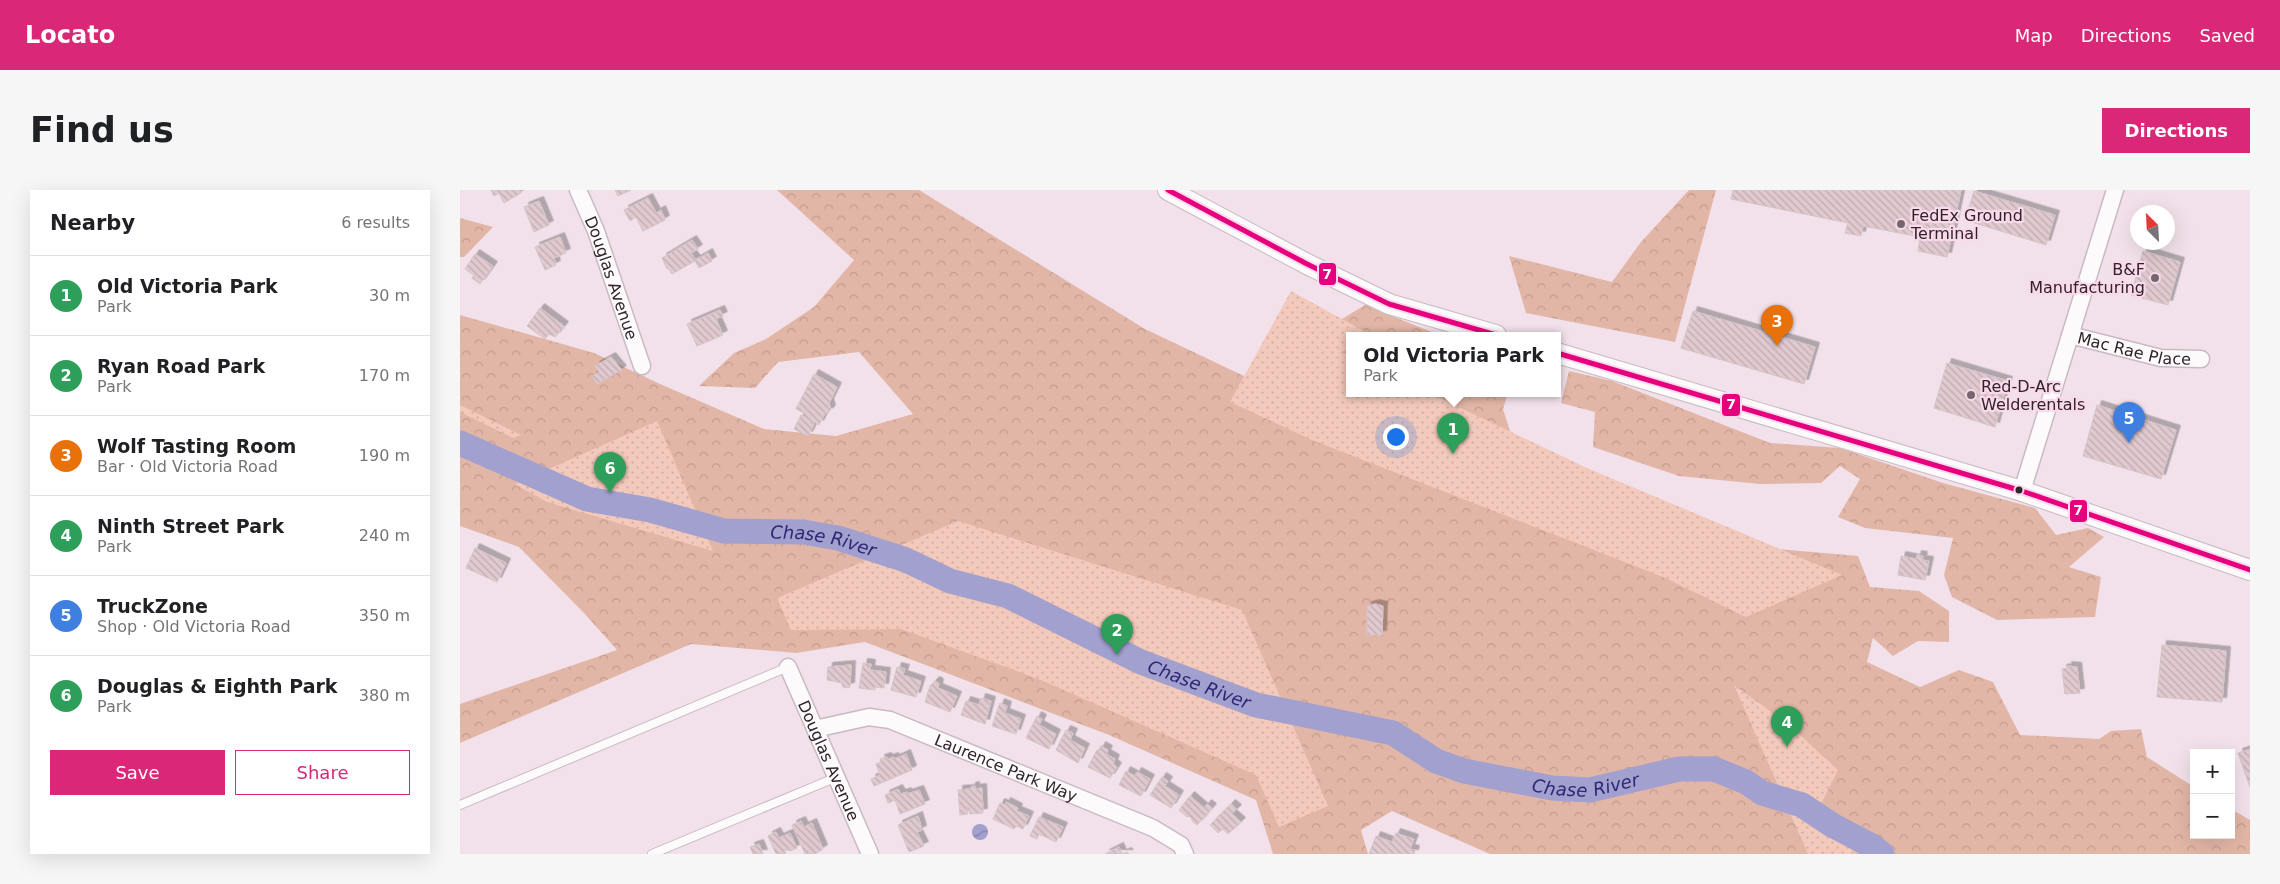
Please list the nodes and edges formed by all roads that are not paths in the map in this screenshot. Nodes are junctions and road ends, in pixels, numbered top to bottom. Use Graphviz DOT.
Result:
graph roads {
  1 [pos="578,190"];
  2 [pos="1168,190"];
  3 [pos="2115,190"];
  4 [pos="1486,332"];
  5 [pos="2070,334"];
  6 [pos="1561,354"];
  7 [pos="2201,359"];
  8 [pos="642,366"];
  9 [pos="2022,491"];
  10 [pos="2250,570"];
  11 [pos="788,666"];
  12 [pos="816,729"];
  13 [pos="836,777"];
  14 [pos="460,806"];
  15 [pos="652,854"];
  16 [pos="870,854"];
  17 [pos="1185,854"];
  1 -- 8 [label="street, Douglas Avenue"];
  2 -- 4 [label="street"];
  3 -- 5 [label="street"];
  5 -- 7 [label="street, Mac Rae Place"];
  5 -- 9 [label="street"];
  6 -- 9 [label="street"];
  9 -- 10 [label="street"];
  11 -- 12 [label="street, Douglas Avenue"];
  11 -- 14 [label="lane"];
  12 -- 13 [label="street, Douglas Avenue"];
  12 -- 17 [label="street, Laurence Park Way"];
  13 -- 15 [label="lane"];
  13 -- 16 [label="street, Douglas Avenue"];
}
